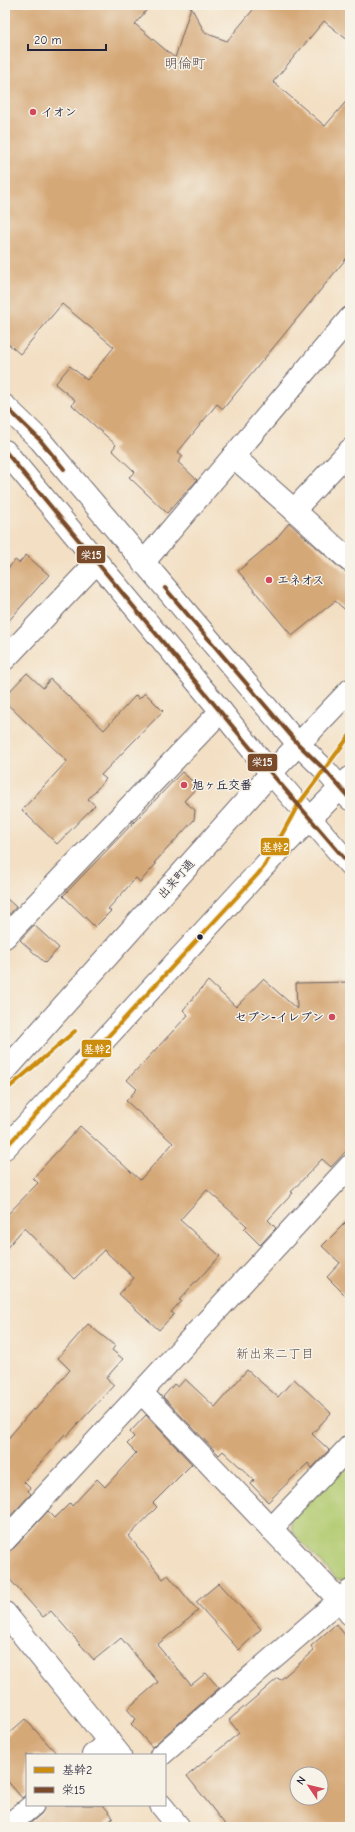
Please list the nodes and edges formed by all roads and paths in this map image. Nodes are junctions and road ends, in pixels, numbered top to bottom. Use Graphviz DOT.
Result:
graph roads {
  1 [pos="350,318"];
  2 [pos="5,406"];
  3 [pos="350,450"];
  4 [pos="5,451"];
  5 [pos="233,456"];
  6 [pos="294,510"];
  7 [pos="350,561"];
  8 [pos="97,562"];
  9 [pos="143,563"];
  10 [pos="5,660"];
  11 [pos="350,690"];
  12 [pos="221,711"];
  13 [pos="298,744"];
  14 [pos="271,773"];
  15 [pos="347,789"];
  16 [pos="310,819"];
  17 [pos="350,865"];
  18 [pos="5,937"];
  19 [pos="5,1071"];
  20 [pos="5,1148"];
  21 [pos="350,1166"];
  22 [pos="141,1392"];
  23 [pos="350,1446"];
  24 [pos="271,1529"];
  25 [pos="5,1540"];
  26 [pos="347,1602"];
  27 [pos="5,1614"];
  28 [pos="107,1750"];
  29 [pos="163,1754"];
  30 [pos="32,1806"];
  31 [pos="162,1806"];
  32 [pos="6,1827"];
  33 [pos="179,1827"];
  1 -- 5 [label="street"];
  2 -- 9 [label="street"];
  3 -- 6 [label="street"];
  4 -- 8 [label="street"];
  5 -- 6 [label="street"];
  5 -- 9 [label="street"];
  6 -- 7 [label="street"];
  8 -- 10 [label="street"];
  8 -- 12 [label="street"];
  9 -- 13 [label="street"];
  11 -- 13 [label="street, 出来町通"];
  12 -- 14 [label="street"];
  12 -- 18 [label="street"];
  13 -- 14 [label="street, 出来町通"];
  13 -- 15 [label="street"];
  14 -- 16 [label="street"];
  14 -- 19 [label="street, 出来町通"];
  15 -- 16 [label="street"];
  16 -- 17 [label="street"];
  16 -- 20 [label="street"];
  21 -- 22 [label="street"];
  22 -- 24 [label="street"];
  22 -- 25 [label="street"];
  23 -- 24 [label="street"];
  24 -- 26 [label="street"];
  26 -- 29 [label="street"];
  27 -- 28 [label="street"];
  30 -- 32 [label="street"];
  31 -- 33 [label="street"];
}
